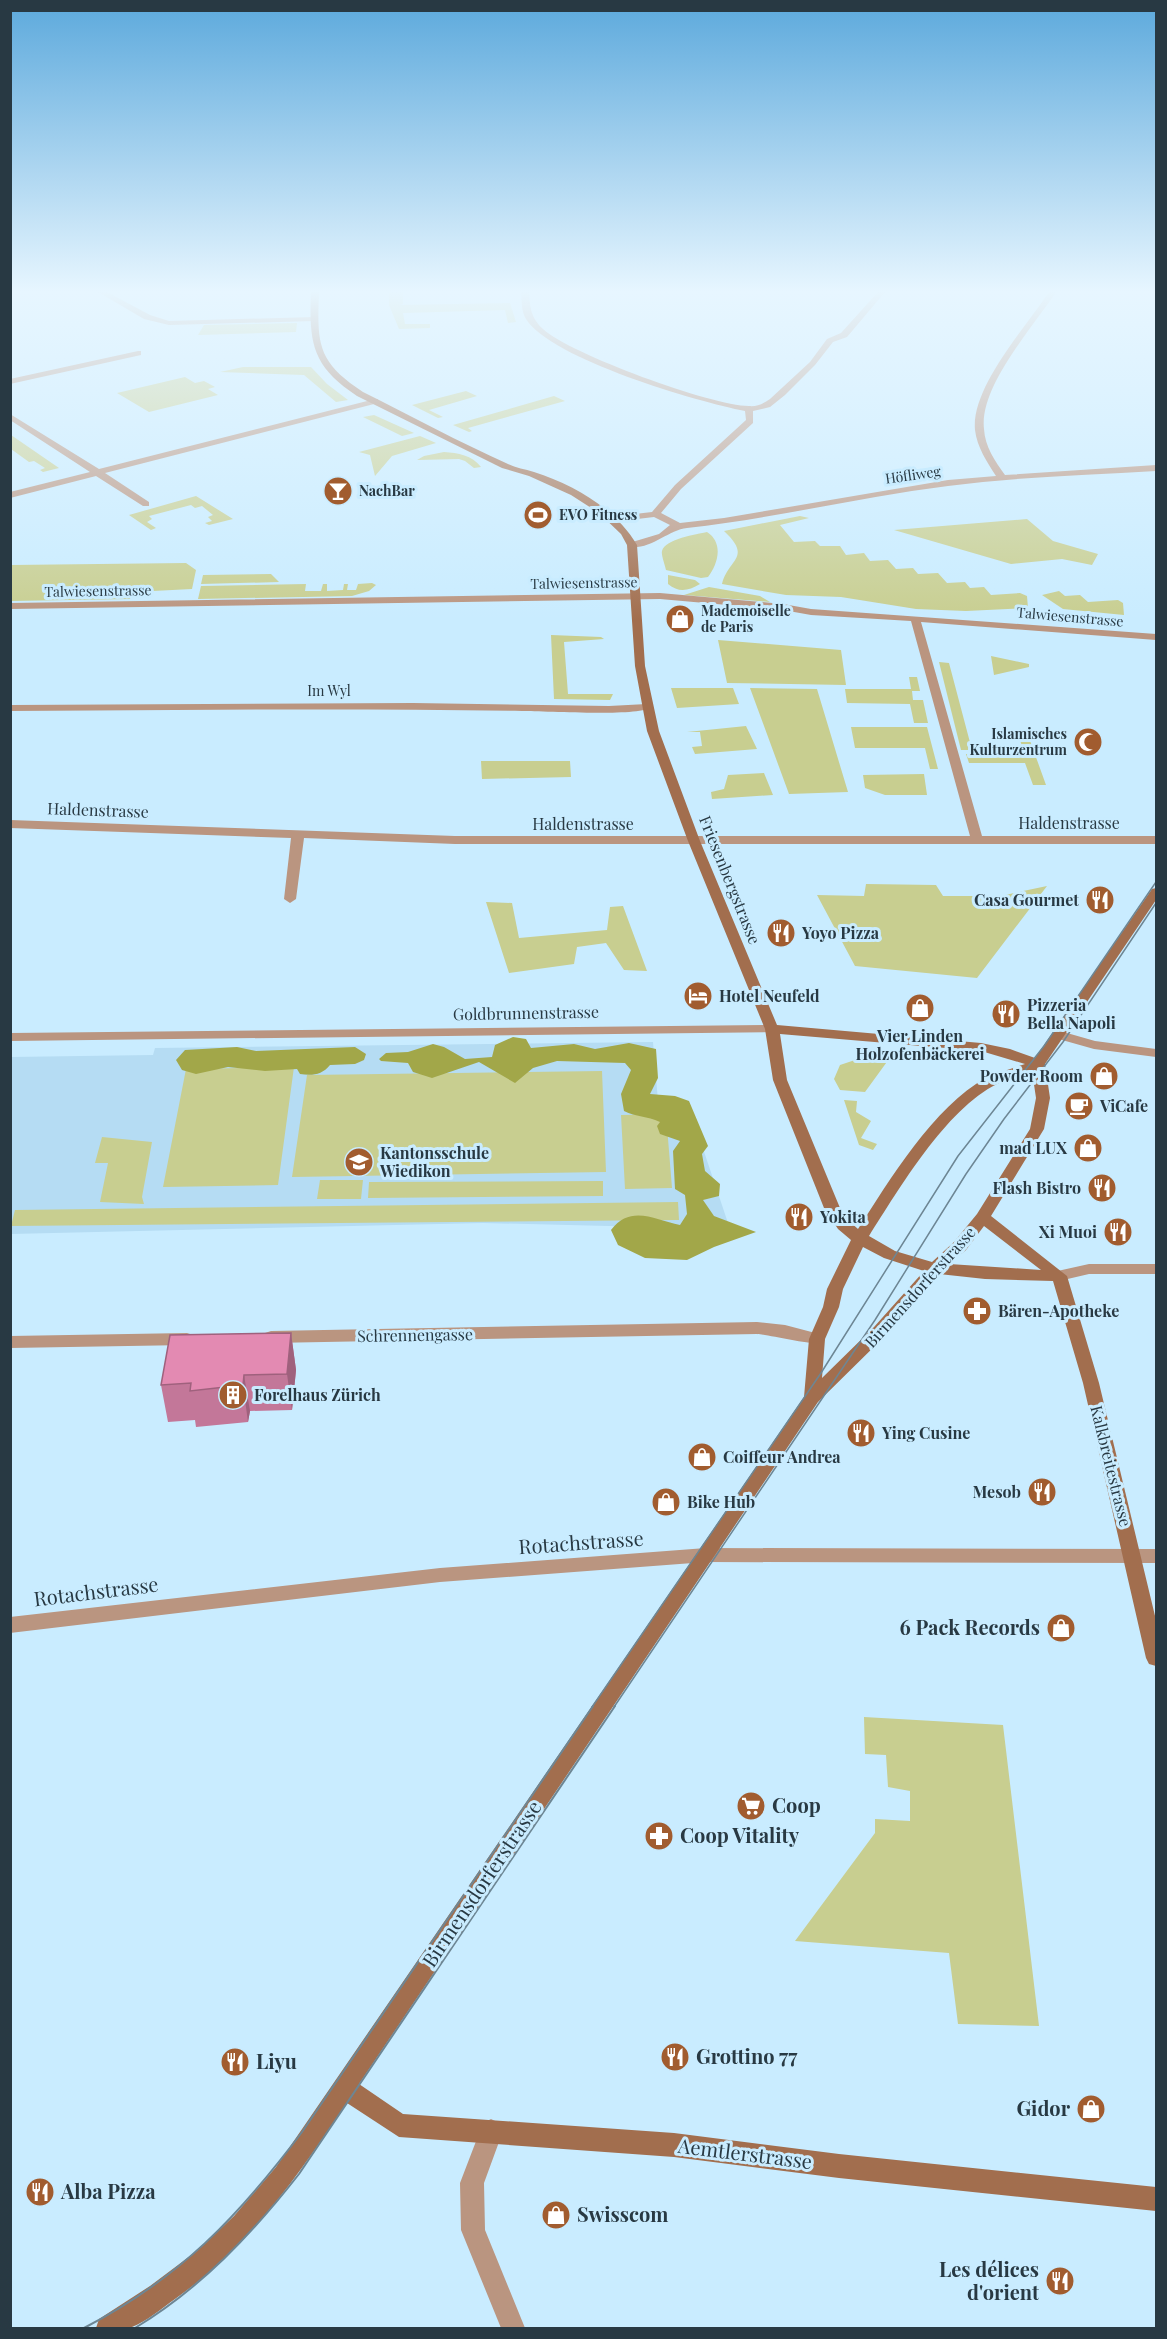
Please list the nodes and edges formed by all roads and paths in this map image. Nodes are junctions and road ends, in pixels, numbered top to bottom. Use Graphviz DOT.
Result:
graph roads {
  1 [pos="715,401"];
  2 [pos="771,401"];
  3 [pos="982,401"];
  4 [pos="375,402"];
  5 [pos="749,409"];
  6 [pos="10,416"];
  7 [pos="1156,468"];
  8 [pos="98,473"];
  9 [pos="1002,477"];
  10 [pos="10,495"];
  11 [pos="146,504"];
  12 [pos="655,514"];
  13 [pos="612,519"];
  14 [pos="676,526"];
  15 [pos="632,545"];
  16 [pos="635,596"];
  17 [pos="10,606"];
  18 [pos="915,618"];
  19 [pos="1156,637"];
  20 [pos="647,707"];
  21 [pos="10,708"];
  22 [pos="10,824"];
  23 [pos="298,834"];
  24 [pos="977,840"];
  25 [pos="1156,840"];
  26 [pos="694,841"];
  27 [pos="1156,892"];
  28 [pos="290,899"];
  29 [pos="772,1029"];
  30 [pos="1060,1035"];
  31 [pos="10,1037"];
  32 [pos="1156,1053"];
  33 [pos="1038,1064"];
  34 [pos="983,1217"];
  35 [pos="860,1238"];
  36 [pos="935,1268"];
  37 [pos="1156,1269"];
  38 [pos="1059,1276"];
  39 [pos="254,1337"];
  40 [pos="209,1338"];
  41 [pos="818,1339"];
  42 [pos="10,1342"];
  43 [pos="812,1398"];
  44 [pos="706,1555"];
  45 [pos="1133,1555"];
  46 [pos="1156,1556"];
  47 [pos="10,1625"];
  48 [pos="1156,1658"];
  49 [pos="345,2088"];
  50 [pos="491,2130"];
  51 [pos="1156,2199"];
  52 [pos="108,2328"];
  53 [pos="513,2328"];
  1 -- 5 [label="street"];
  2 -- 5 [label="street"];
  3 -- 9 [label="street"];
  4 -- 8 [label="street"];
  4 -- 13 [label="street"];
  5 -- 12 [label="street"];
  6 -- 8 [label="street"];
  7 -- 9 [label="street, Höfliweg"];
  8 -- 10 [label="street"];
  8 -- 11 [label="street"];
  9 -- 14 [label="street, Höfliweg"];
  12 -- 13 [label="street"];
  12 -- 14 [label="street"];
  13 -- 15 [label="street"];
  14 -- 15 [label="street"];
  15 -- 16 [label="street, Friesenbergstrasse"];
  16 -- 17 [label="street, Talwiesenstrasse"];
  16 -- 18 [label="street, Talwiesenstrasse"];
  16 -- 20 [label="street, Friesenbergstrasse"];
  18 -- 19 [label="street, Talwiesenstrasse"];
  18 -- 24 [label="street"];
  20 -- 21 [label="street, Im Wyl"];
  20 -- 26 [label="street, Friesenbergstrasse"];
  22 -- 23 [label="street, Haldenstrasse"];
  23 -- 26 [label="street, Haldenstrasse"];
  23 -- 28 [label="street"];
  24 -- 25 [label="street, Haldenstrasse"];
  24 -- 26 [label="street, Haldenstrasse"];
  26 -- 29 [label="street, Friesenbergstrasse"];
  27 -- 30 [label="street"];
  29 -- 31 [label="street, Goldbrunnenstrasse"];
  29 -- 33 [label="street, Goldbrunnenstrasse"];
  29 -- 35 [label="street, Friesenbergstrasse"];
  30 -- 32 [label="street"];
  30 -- 33 [label="street"];
  33 -- 34 [label="street, Birmensdorferstrasse"];
  33 -- 35 [label="street, Birmensdorferstrasse"];
  34 -- 36 [label="street, Birmensdorferstrasse"];
  34 -- 38 [label="street"];
  35 -- 36 [label="street, Friesenbergstrasse"];
  35 -- 41 [label="street, Birmensdorferstrasse"];
  36 -- 38 [label="street"];
  36 -- 43 [label="street, Birmensdorferstrasse"];
  37 -- 38 [label="street"];
  38 -- 45 [label="street, Kalkbreitestrasse"];
  39 -- 41 [label="street, Schrennengasse"];
  40 -- 42 [label="street"];
  41 -- 43 [label="street, Birmensdorferstrasse"];
  43 -- 44 [label="street, Birmensdorferstrasse"];
  44 -- 45 [label="street, Rotachstrasse"];
  44 -- 47 [label="street, Rotachstrasse"];
  44 -- 49 [label="street, Birmensdorferstrasse"];
  45 -- 46 [label="street, Rotachstrasse"];
  45 -- 48 [label="street, Kalkbreitestrasse"];
  49 -- 50 [label="street, Aemtlerstrasse"];
  49 -- 52 [label="street, Birmensdorferstrasse"];
  50 -- 51 [label="street, Aemtlerstrasse"];
  50 -- 53 [label="street"];
}
